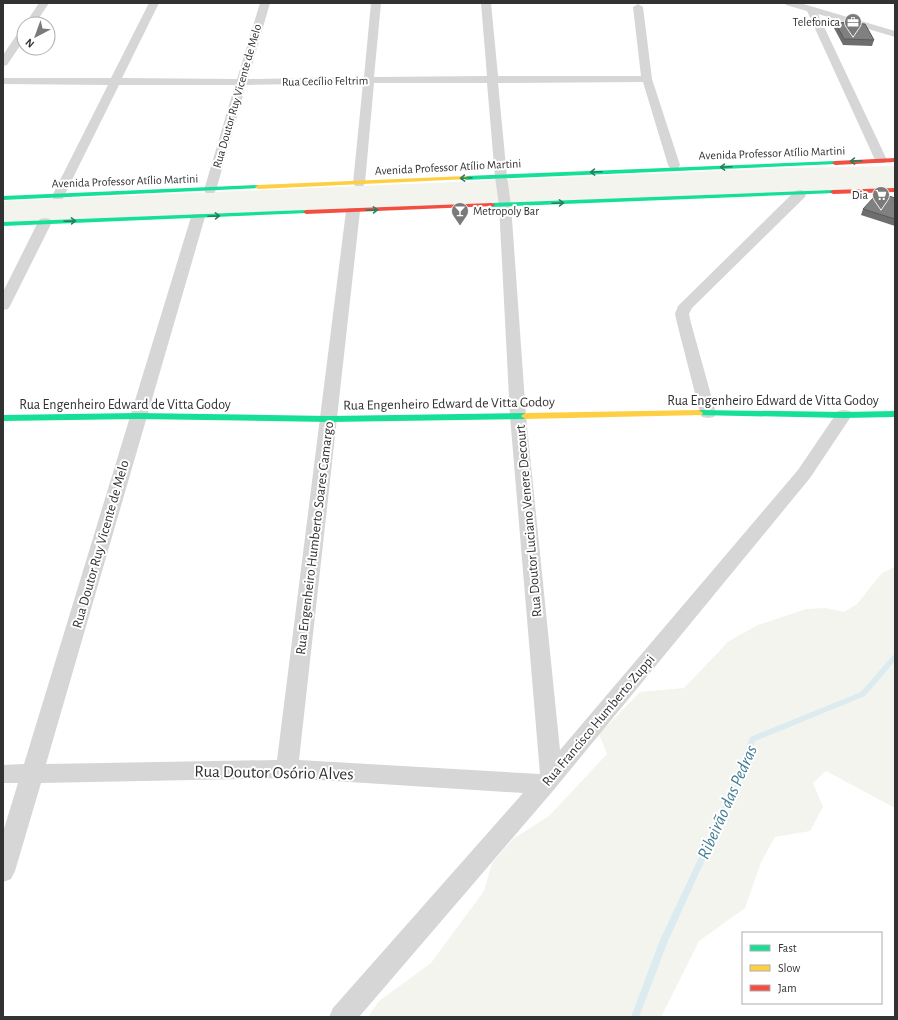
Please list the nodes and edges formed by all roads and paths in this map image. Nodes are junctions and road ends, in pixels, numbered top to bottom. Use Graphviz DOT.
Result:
graph roads {
  1 [pos="44,3"];
  2 [pos="154,3"];
  3 [pos="265,3"];
  4 [pos="376,3"];
  5 [pos="486,3"];
  6 [pos="789,3"];
  7 [pos="638,7"];
  8 [pos="811,8"];
  9 [pos="35,16"];
  10 [pos="895,34"];
  11 [pos="16,44"];
  12 [pos="3,63"];
  13 [pos="647,79"];
  14 [pos="370,80"];
  15 [pos="492,80"];
  16 [pos="3,81"];
  17 [pos="116,81"];
  18 [pos="241,82"];
  19 [pos="881,160"];
  20 [pos="895,160"];
  21 [pos="674,165"];
  22 [pos="501,177"];
  23 [pos="359,183"];
  24 [pos="319,185"];
  25 [pos="266,187"];
  26 [pos="210,190"];
  27 [pos="895,190"];
  28 [pos="281,194"];
  29 [pos="305,194"];
  30 [pos="800,194"];
  31 [pos="58,196"];
  32 [pos="3,198"];
  33 [pos="303,203"];
  34 [pos="284,204"];
  35 [pos="506,205"];
  36 [pos="353,211"];
  37 [pos="324,212"];
  38 [pos="264,215"];
  39 [pos="198,217"];
  40 [pos="45,222"];
  41 [pos="3,224"];
  42 [pos="3,306"];
  43 [pos="708,413"];
  44 [pos="895,414"];
  45 [pos="844,415"];
  46 [pos="138,416"];
  47 [pos="518,416"];
  48 [pos="3,418"];
  49 [pos="329,419"];
  50 [pos="287,769"];
  51 [pos="3,774"];
  52 [pos="33,774"];
  53 [pos="547,780"];
  54 [pos="3,871"];
  55 [pos="342,1017"];
  1 -- 9 [label="street"];
  2 -- 17 [label="street"];
  3 -- 18 [label="street, Rua Doutor Ruy Vicente de Melo"];
  4 -- 14 [label="street"];
  5 -- 15 [label="street, Rua Doutor Luciano Venere Decourt"];
  6 -- 8 [label="street"];
  7 -- 13 [label="street"];
  8 -- 10 [label="street"];
  8 -- 19 [label="street"];
  11 -- 12 [label="street"];
  13 -- 15 [label="street, Rua Cecílio Feltrim"];
  13 -- 21 [label="street"];
  14 -- 15 [label="street, Rua Cecílio Feltrim"];
  14 -- 18 [label="street, Rua Cecílio Feltrim"];
  14 -- 23 [label="street"];
  15 -- 22 [label="street, Rua Doutor Luciano Venere Decourt"];
  16 -- 17 [label="street, Rua Cecílio Feltrim"];
  17 -- 18 [label="street, Rua Cecílio Feltrim"];
  17 -- 31 [label="street"];
  18 -- 26 [label="street, Rua Doutor Ruy Vicente de Melo"];
  19 -- 20 [label="main road, Avenida Professor Atílio Martini"];
  19 -- 22 [label="main road, Avenida Professor Atílio Martini, one-way"];
  22 -- 23 [label="main road, Avenida Professor Atílio Martini, one-way"];
  22 -- 35 [label="street, Rua Doutor Luciano Venere Decourt"];
  23 -- 24 [label="main road, Avenida Professor Atílio Martini"];
  24 -- 25 [label="main road, Avenida Professor Atílio Martini"];
  24 -- 29 [label="main road"];
  25 -- 26 [label="main road, Avenida Professor Atílio Martini"];
  25 -- 28 [label="main road"];
  26 -- 31 [label="main road, Avenida Professor Atílio Martini"];
  27 -- 30 [label="main road"];
  35 -- 30 [label="main road, one-way"];
  30 -- 43 [label="street"];
  31 -- 32 [label="main road, Avenida Professor Atílio Martini"];
  33 -- 37 [label="main road"];
  34 -- 38 [label="main road"];
  36 -- 35 [label="main road, one-way"];
  35 -- 47 [label="street, Rua Doutor Luciano Venere Decourt"];
  36 -- 37 [label="main road"];
  36 -- 49 [label="street, Rua Engenheiro Humberto Soares Camargo"];
  37 -- 38 [label="main road"];
  39 -- 38 [label="main road, one-way"];
  40 -- 39 [label="main road, one-way"];
  39 -- 46 [label="street, Rua Doutor Ruy Vicente de Melo"];
  40 -- 41 [label="main road"];
  40 -- 42 [label="street"];
  43 -- 45 [label="main road, Rua Engenheiro Edward de Vitta Godoy"];
  43 -- 47 [label="main road, Rua Engenheiro Edward de Vitta Godoy"];
  44 -- 45 [label="main road, Rua Engenheiro Edward de Vitta Godoy"];
  45 -- 53 [label="street, Rua Francisco Humberto Zuppi"];
  46 -- 48 [label="main road, Rua Engenheiro Edward de Vitta Godoy"];
  46 -- 49 [label="main road, Rua Engenheiro Edward de Vitta Godoy"];
  46 -- 52 [label="street, Rua Doutor Ruy Vicente de Melo"];
  47 -- 49 [label="main road, Rua Engenheiro Edward de Vitta Godoy"];
  47 -- 53 [label="street, Rua Doutor Luciano Venere Decourt"];
  49 -- 50 [label="street, Rua Engenheiro Humberto Soares Camargo"];
  50 -- 52 [label="street, Rua Doutor Osório Alves"];
  50 -- 53 [label="street, Rua Doutor Osório Alves"];
  51 -- 52 [label="street, Rua Doutor Osório Alves"];
  52 -- 54 [label="street, Rua Doutor Ruy Vicente de Melo"];
  53 -- 55 [label="street, Rua Francisco Humberto Zuppi"];
}
